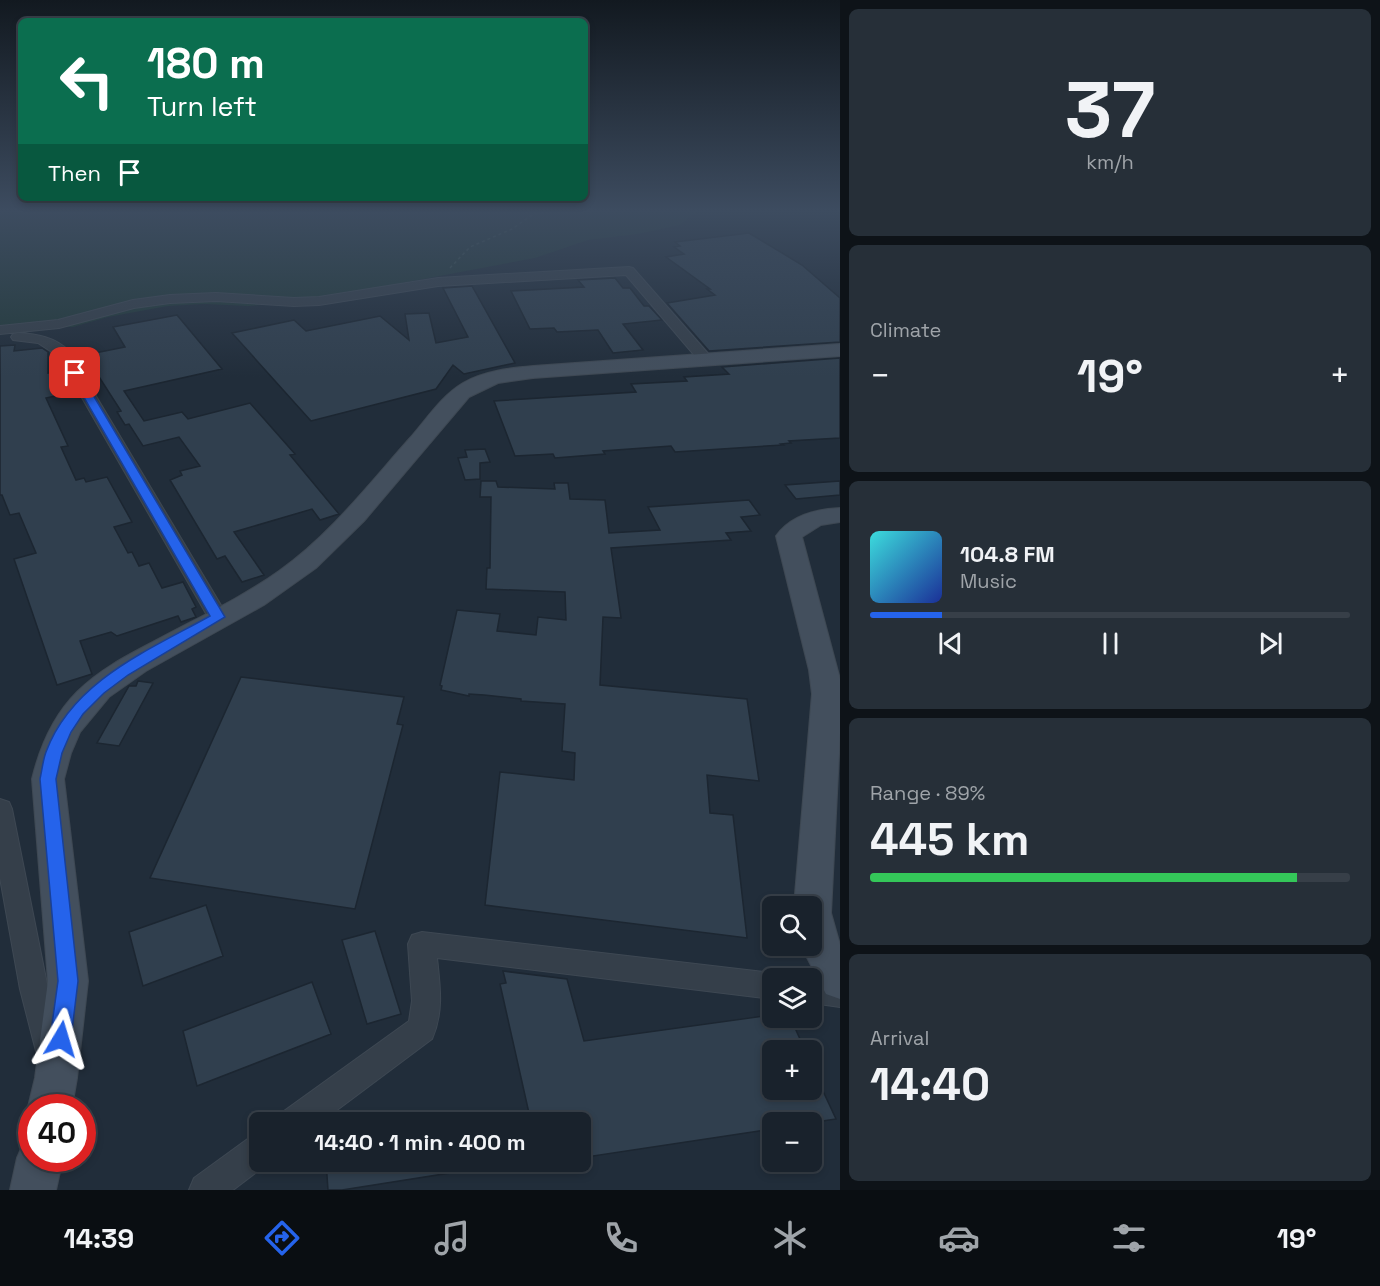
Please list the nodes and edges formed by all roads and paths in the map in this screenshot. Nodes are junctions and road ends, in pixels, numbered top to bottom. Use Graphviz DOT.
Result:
graph roads {
  1 [pos="450,267"];
  2 [pos="451,282"];
  3 [pos="0,330"];
  4 [pos="0,337"];
  5 [pos="840,350"];
  6 [pos="706,360"];
  7 [pos="840,515"];
  8 [pos="218,617"];
  9 [pos="0,809"];
  10 [pos="840,981"];
  11 [pos="762,985"];
  12 [pos="822,991"];
  13 [pos="840,994"];
  14 [pos="53,1092"];
  15 [pos="308,1112"];
  16 [pos="249,1158"];
  17 [pos="37,1172"];
  18 [pos="33,1190"];
  19 [pos="207,1190"];
  1 -- 2 [label="path"];
  2 -- 3 [label="street"];
  2 -- 6 [label="street"];
  4 -- 8 [label="street"];
  5 -- 6 [label="street"];
  6 -- 8 [label="street"];
  7 -- 10 [label="street"];
  8 -- 14 [label="street"];
  9 -- 14 [label="street"];
  11 -- 15 [label="street"];
  12 -- 13 [label="street"];
  16 -- 19 [label="street"];
  17 -- 18 [label="street"];
}
